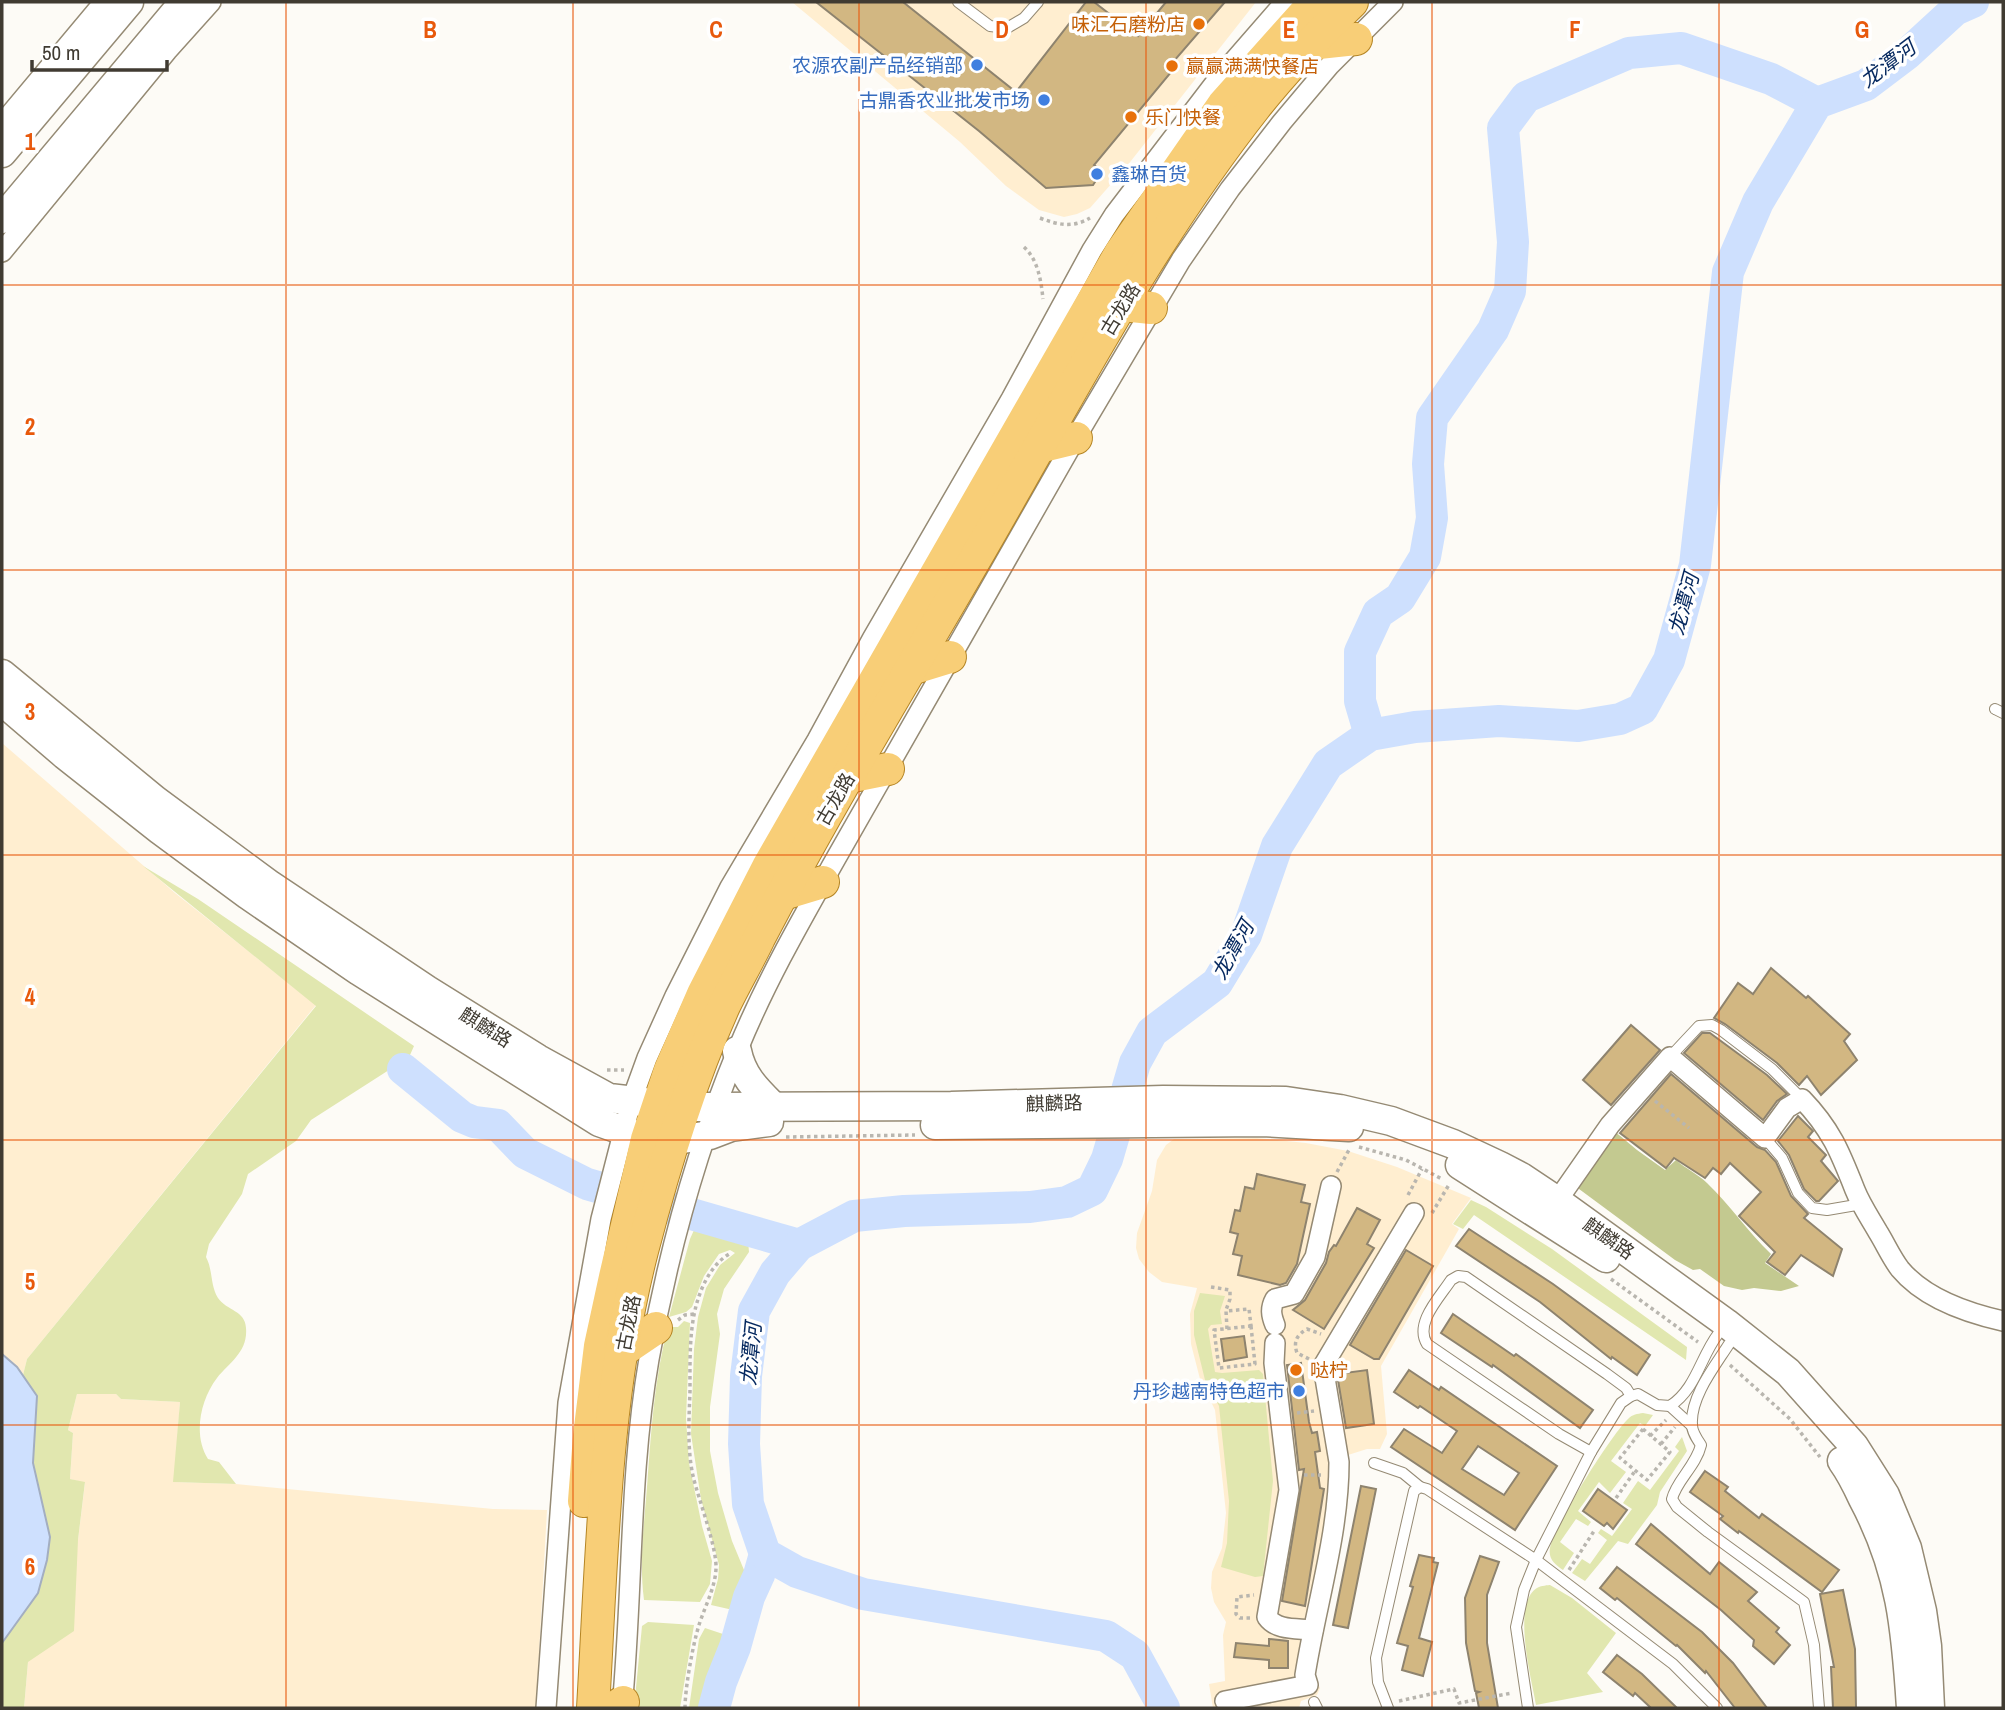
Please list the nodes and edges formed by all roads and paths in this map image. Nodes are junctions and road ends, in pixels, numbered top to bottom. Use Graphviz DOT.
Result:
graph roads {
  1 [pos="104,2"];
  2 [pos="129,2"];
  3 [pos="184,2"];
  4 [pos="211,2"];
  5 [pos="958,2"];
  6 [pos="1038,2"];
  7 [pos="1285,2"];
  8 [pos="1315,2"];
  9 [pos="1352,2"];
  10 [pos="1393,2"];
  11 [pos="1356,39"];
  12 [pos="1309,44"];
  13 [pos="2,124"];
  14 [pos="2,153"];
  15 [pos="2,219"];
  16 [pos="1024,247"];
  17 [pos="2,252"];
  18 [pos="1137,307"];
  19 [pos="1043,308"];
  20 [pos="1076,438"];
  21 [pos="1039,447"];
  22 [pos="886,637"];
  23 [pos="950,657"];
  24 [pos="911,669"];
  25 [pos="2,674"];
  26 [pos="2,701"];
  27 [pos="888,769"];
  28 [pos="848,777"];
  29 [pos="823,882"];
  30 [pos="780,895"];
  31 [pos="737,1051"];
  32 [pos="1670,1057"];
  33 [pos="632,1067"];
  34 [pos="603,1070"];
  35 [pos="1642,1087"];
  36 [pos="1802,1099"];
  37 [pos="673,1105"];
  38 [pos="774,1107"];
  39 [pos="1170,1111"];
  40 [pos="1065,1113"];
  41 [pos="1689,1128"];
  42 [pos="920,1135"];
  43 [pos="663,1137"];
  44 [pos="785,1137"];
  45 [pos="1765,1138"];
  46 [pos="1331,1186"];
  47 [pos="1458,1186"];
  48 [pos="645,1200"];
  49 [pos="1557,1201"];
  50 [pos="1862,1204"];
  51 [pos="1414,1213"];
  52 [pos="729,1254"];
  53 [pos="1609,1278"];
  54 [pos="1211,1287"];
  55 [pos="610,1302"];
  56 [pos="1226,1311"];
  57 [pos="582,1318"];
  58 [pos="2003,1321"];
  59 [pos="1251,1326"];
  60 [pos="656,1328"];
  61 [pos="1227,1329"];
  62 [pos="1336,1340"];
  63 [pos="1719,1346"];
  64 [pos="622,1351"];
  65 [pos="1322,1366"];
  66 [pos="594,1390"];
  67 [pos="1630,1396"];
  68 [pos="1329,1408"];
  69 [pos="567,1410"];
  70 [pos="1676,1412"];
  71 [pos="1281,1416"];
  72 [pos="1692,1426"];
  73 [pos="1650,1436"];
  74 [pos="1661,1444"];
  75 [pos="1591,1452"];
  76 [pos="1822,1460"];
  77 [pos="1374,1463"];
  78 [pos="623,1465"];
  79 [pos="1636,1471"];
  80 [pos="1288,1475"];
  81 [pos="1339,1475"];
  82 [pos="1420,1487"];
  83 [pos="1616,1498"];
  84 [pos="1594,1531"];
  85 [pos="1536,1560"];
  86 [pos="1564,1581"];
  87 [pos="1313,1629"];
  88 [pos="1525,1690"];
  89 [pos="1225,1701"];
  90 [pos="1387,1706"];
  91 [pos="613,1707"];
  92 [pos="546,1708"];
  93 [pos="572,1708"];
  94 [pos="685,1708"];
  95 [pos="1528,1708"];
  96 [pos="1717,1708"];
  97 [pos="1819,1708"];
  98 [pos="1912,1708"];
  99 [pos="1930,1708"];
  1 -- 13 [label="street"];
  2 -- 14 [label="main road"];
  3 -- 15 [label="main road"];
  4 -- 17 [label="street"];
  5 -- 6 [label="lane"];
  7 -- 22 [label="street"];
  8 -- 22 [label="main road, 古龙路"];
  9 -- 12 [label="main road, 古龙路"];
  10 -- 11 [label="street"];
  11 -- 12 [label="main road"];
  11 -- 18 [label="street"];
  12 -- 18 [label="main road, 古龙路"];
  16 -- 19 [label="path"];
  18 -- 20 [label="street"];
  18 -- 21 [label="main road, 古龙路"];
  20 -- 21 [label="main road"];
  20 -- 23 [label="street"];
  21 -- 24 [label="main road, 古龙路"];
  22 -- 37 [label="main road, 古龙路"];
  23 -- 24 [label="main road"];
  23 -- 27 [label="street"];
  24 -- 28 [label="main road, 古龙路"];
  25 -- 37 [label="main road, 麒麟路"];
  26 -- 43 [label="main road, 麒麟路"];
  27 -- 28 [label="main road"];
  27 -- 29 [label="street"];
  28 -- 30 [label="main road, 古龙路"];
  29 -- 30 [label="main road"];
  29 -- 31 [label="street"];
  30 -- 37 [label="main road, 古龙路"];
  31 -- 37 [label="street"];
  31 -- 38 [label="main road"];
  32 -- 35 [label="street"];
  32 -- 36 [label="lane"];
  32 -- 45 [label="street"];
  33 -- 34 [label="path"];
  35 -- 41 [label="path"];
  35 -- 49 [label="street"];
  36 -- 45 [label="street"];
  36 -- 50 [label="street"];
  37 -- 38 [label="main road, 麒麟路"];
  37 -- 43 [label="main road, 古龙路"];
  37 -- 43 [label="street"];
  38 -- 40 [label="main road, 麒麟路"];
  39 -- 40 [label="main road, 麒麟路"];
  39 -- 49 [label="main road, 麒麟路"];
  39 -- 63 [label="main road, 麒麟路"];
  40 -- 43 [label="main road, 麒麟路"];
  42 -- 44 [label="path"];
  43 -- 48 [label="main road, 古龙路"];
  43 -- 48 [label="street"];
  45 -- 50 [label="lane"];
  46 -- 47 [label="path"];
  46 -- 71 [label="street"];
  48 -- 55 [label="main road, 古龙路"];
  48 -- 57 [label="street"];
  48 -- 60 [label="street"];
  48 -- 64 [label="main road, 古龙路"];
  49 -- 99 [label="main road, 麒麟路"];
  50 -- 58 [label="street"];
  51 -- 62 [label="street"];
  52 -- 94 [label="path"];
  53 -- 63 [label="path"];
  54 -- 56 [label="path"];
  55 -- 57 [label="main road"];
  55 -- 66 [label="main road, 古龙路"];
  56 -- 59 [label="path"];
  56 -- 61 [label="path"];
  57 -- 69 [label="street"];
  59 -- 61 [label="path"];
  59 -- 61 [label="path"];
  60 -- 64 [label="main road"];
  60 -- 78 [label="street"];
  62 -- 65 [label="street"];
  62 -- 65 [label="path"];
  63 -- 70 [label="lane"];
  63 -- 72 [label="lane"];
  63 -- 76 [label="path"];
  63 -- 98 [label="main road, 麒麟路"];
  64 -- 78 [label="main road, 古龙路"];
  65 -- 68 [label="street"];
  66 -- 69 [label="main road"];
  66 -- 93 [label="main road, 古龙路"];
  67 -- 70 [label="lane"];
  67 -- 75 [label="lane"];
  67 -- 75 [label="lane"];
  68 -- 71 [label="path"];
  68 -- 81 [label="street"];
  69 -- 92 [label="street"];
  70 -- 72 [label="lane"];
  70 -- 73 [label="path"];
  70 -- 74 [label="path"];
  71 -- 80 [label="street"];
  72 -- 97 [label="lane"];
  73 -- 74 [label="path"];
  73 -- 79 [label="path"];
  74 -- 79 [label="path"];
  75 -- 85 [label="lane"];
  77 -- 82 [label="lane"];
  78 -- 91 [label="main road, 古龙路"];
  79 -- 83 [label="path"];
  80 -- 81 [label="path"];
  80 -- 87 [label="street"];
  81 -- 87 [label="street"];
  82 -- 85 [label="lane"];
  82 -- 90 [label="lane"];
  84 -- 86 [label="path"];
  85 -- 86 [label="lane"];
  85 -- 88 [label="lane"];
  86 -- 96 [label="lane"];
  87 -- 89 [label="street"];
  88 -- 90 [label="path"];
  88 -- 95 [label="lane"];
}
